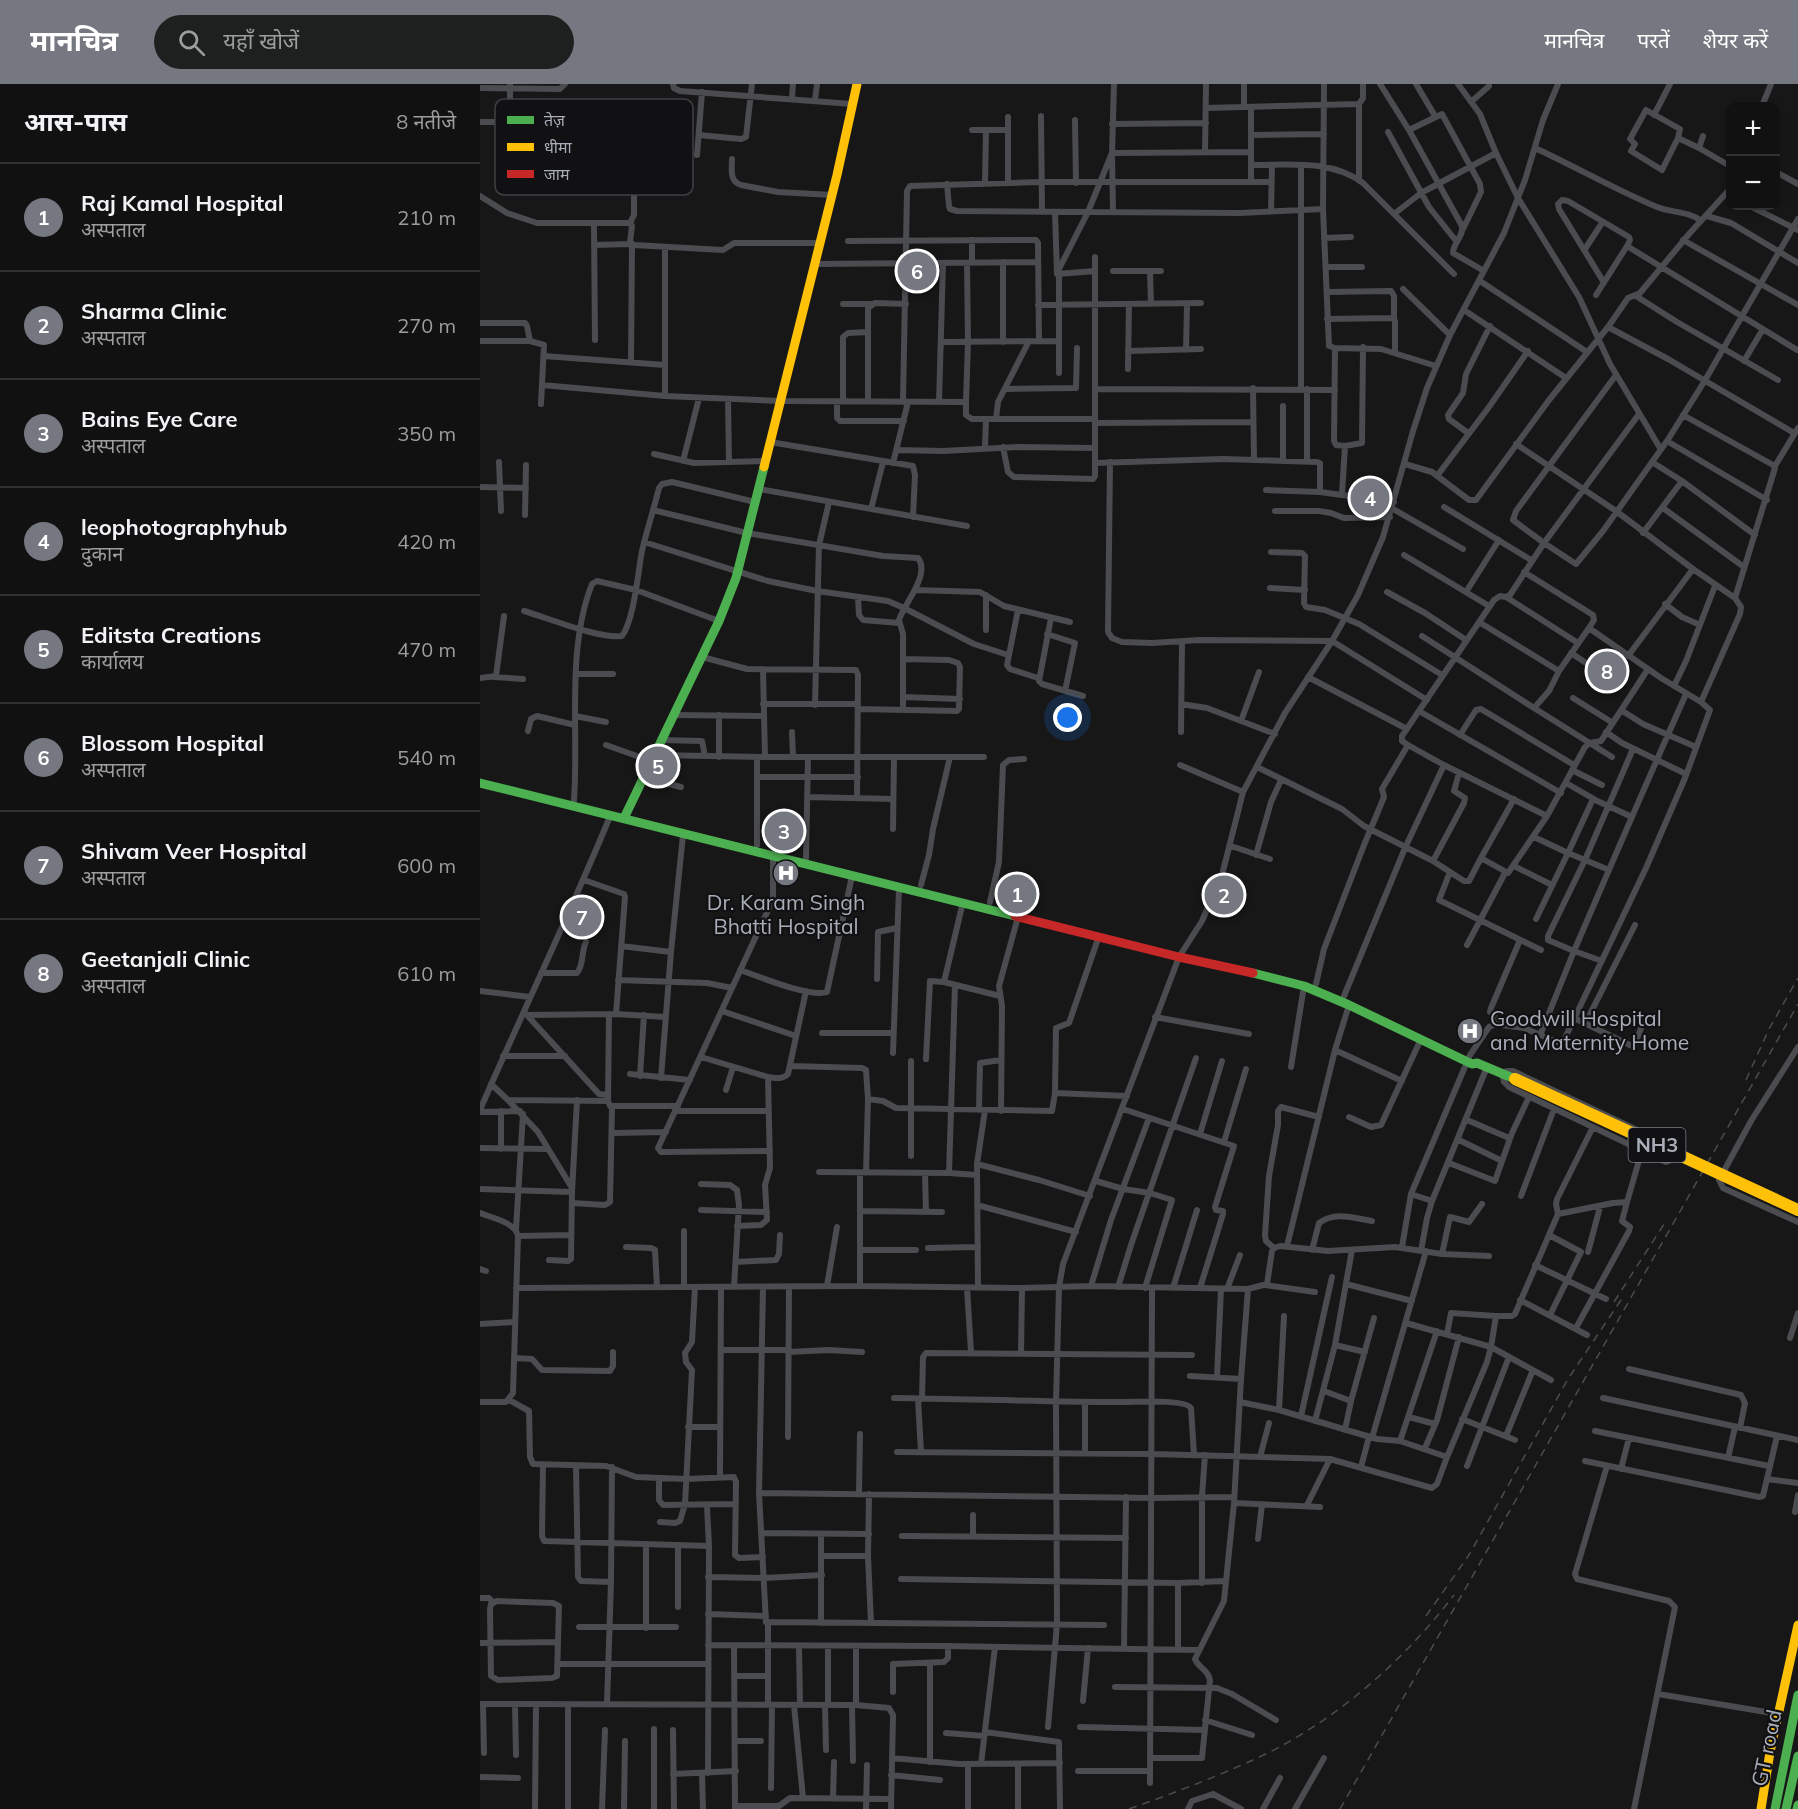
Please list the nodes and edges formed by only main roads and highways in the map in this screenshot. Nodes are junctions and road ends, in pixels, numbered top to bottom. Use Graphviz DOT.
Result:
graph roads {
  1 [pos="857,84"];
  2 [pos="480,776"];
  3 [pos="480,783"];
  4 [pos="611,814"];
  5 [pos="626,814"];
  6 [pos="638,820"];
  7 [pos="1182,953"];
  8 [pos="1347,1000"];
  9 [pos="1476,1062"];
  10 [pos="1798,1210"];
  11 [pos="1798,1625"];
  12 [pos="1795,1639"];
  13 [pos="1798,1662"];
  14 [pos="1798,1695"];
  15 [pos="1798,1756"];
  16 [pos="1761,1809"];
  17 [pos="1775,1809"];
  18 [pos="1786,1809"];
  1 -- 5 [label="main road"];
  2 -- 4 [label="main road, NH3"];
  3 -- 4 [label="main road, NH3"];
  4 -- 5 [label="main road, NH3"];
  4 -- 6 [label="main road, NH3"];
  5 -- 6 [label="main road, NH3"];
  6 -- 7 [label="main road, NH3"];
  6 -- 7 [label="main road, NH3"];
  7 -- 8 [label="main road, NH3"];
  8 -- 9 [label="main road, NH3"];
  8 -- 9 [label="main road, NH3"];
  9 -- 10 [label="main road, NH3, bridge"];
  11 -- 12 [label="main road"];
  12 -- 13 [label="main road"];
  12 -- 16 [label="main road"];
  14 -- 17 [label="main road, GT road"];
  15 -- 18 [label="main road"];
}
